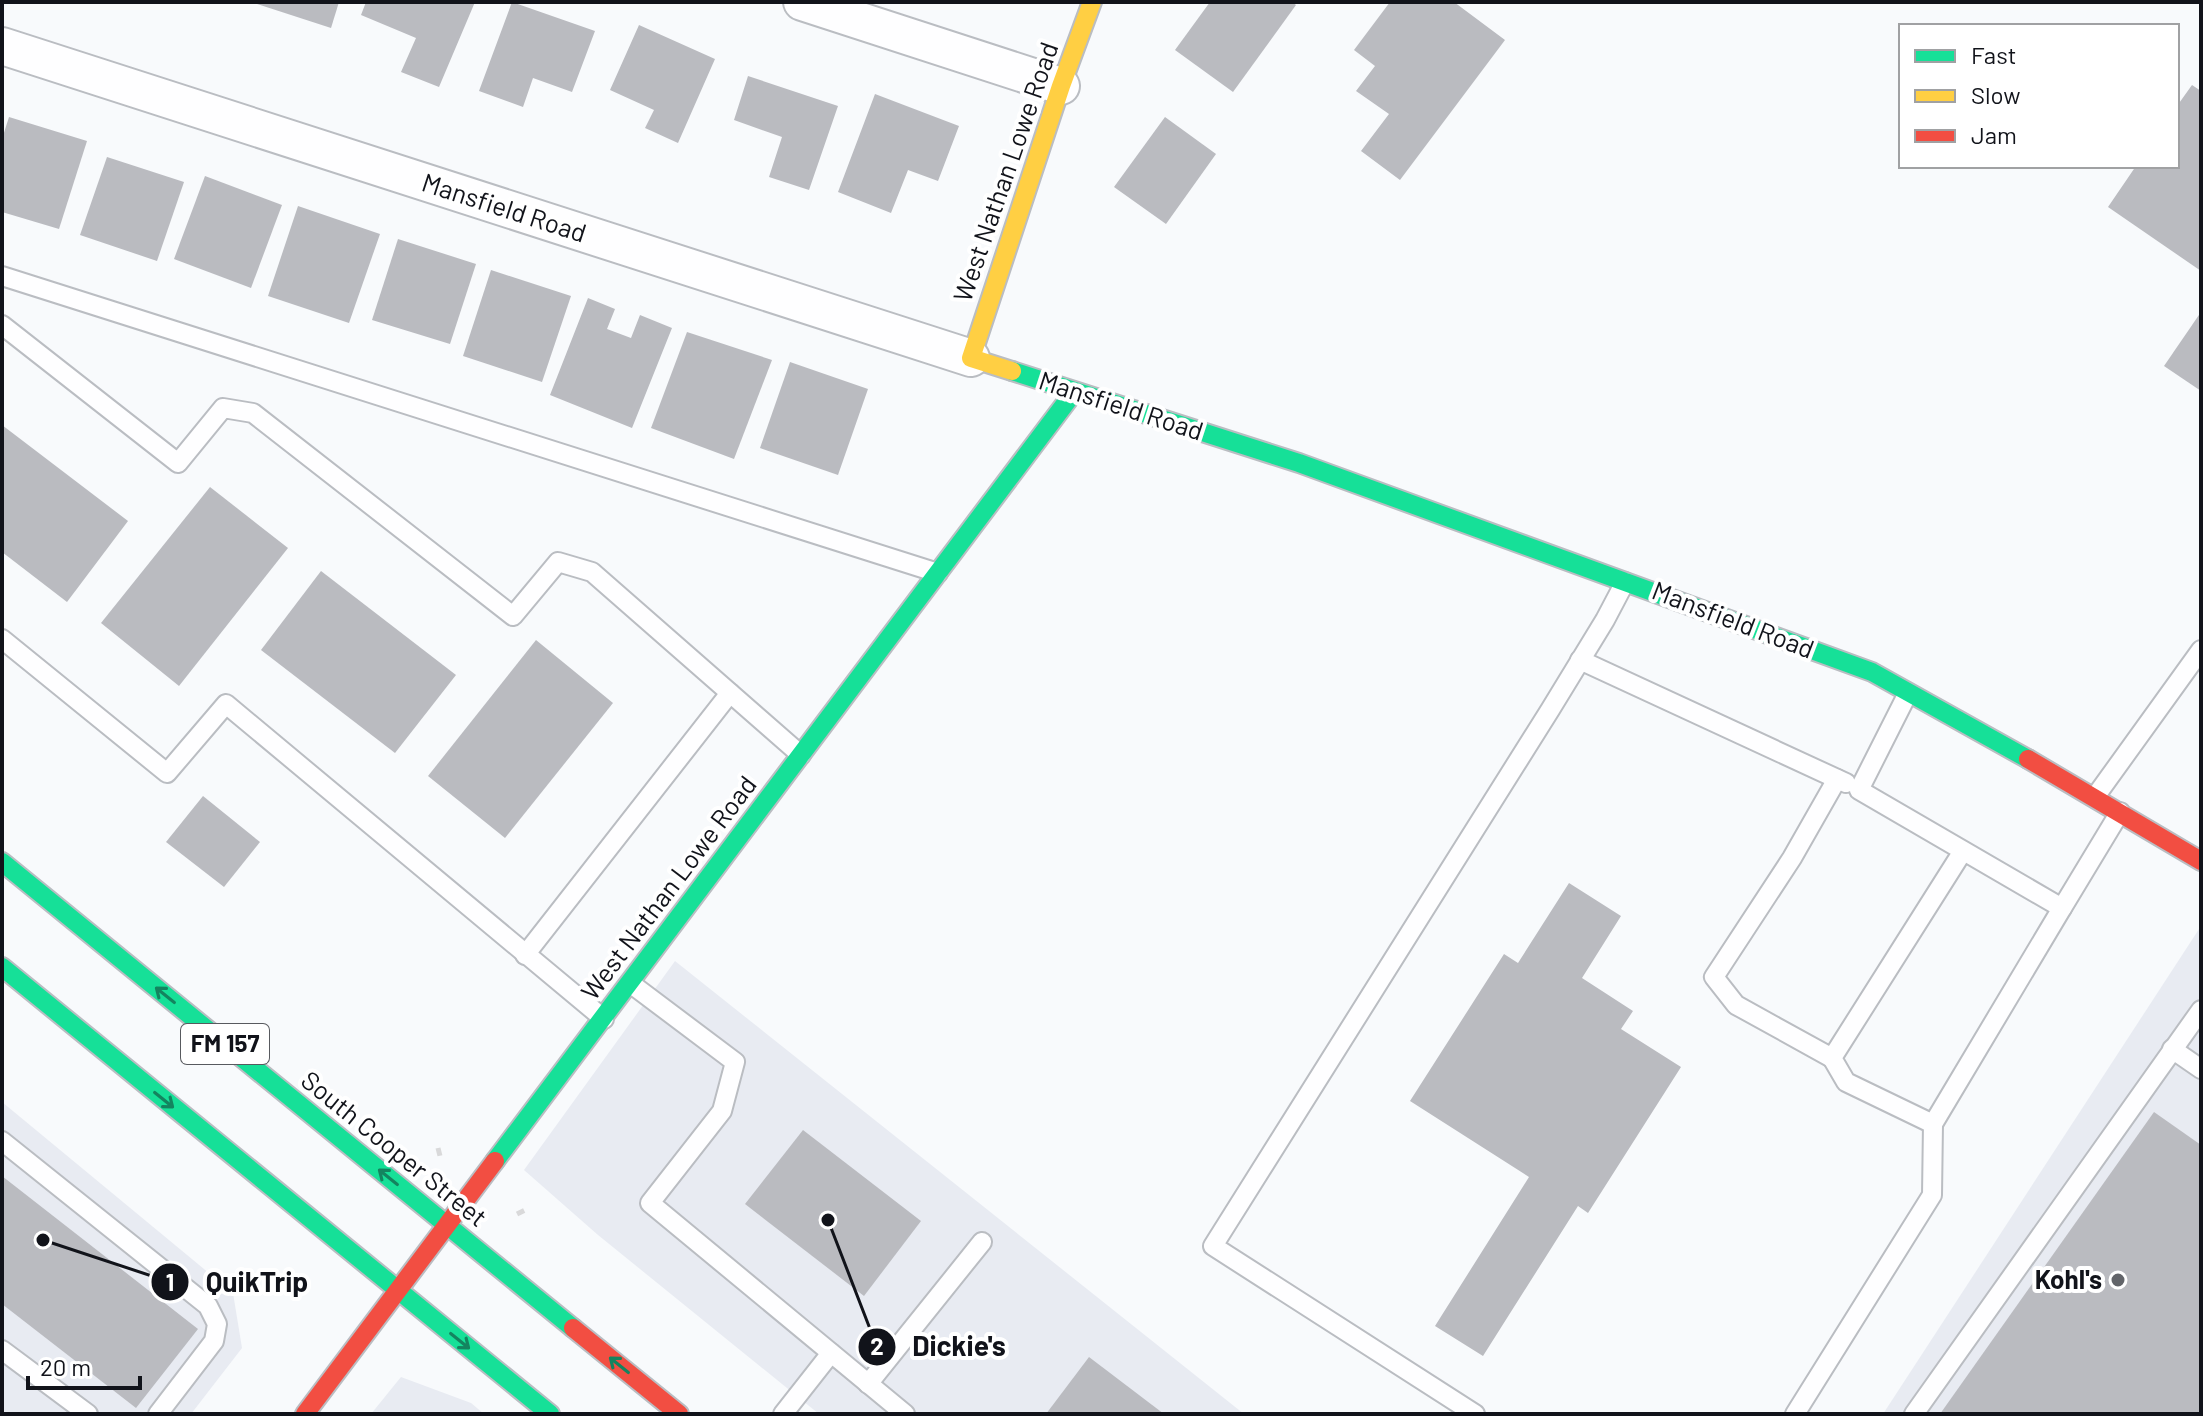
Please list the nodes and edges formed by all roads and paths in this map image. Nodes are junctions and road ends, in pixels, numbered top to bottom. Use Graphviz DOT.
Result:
graph roads {
  1 [pos="802,2"];
  2 [pos="1092,2"];
  3 [pos="2,46"];
  4 [pos="1061,86"];
  5 [pos="2,276"];
  6 [pos="2,325"];
  7 [pos="971,358"];
  8 [pos="1074,392"];
  9 [pos="938,573"];
  10 [pos="1625,580"];
  11 [pos="2,639"];
  12 [pos="2201,650"];
  13 [pos="1580,660"];
  14 [pos="730,693"];
  15 [pos="1908,693"];
  16 [pos="801,755"];
  17 [pos="1837,779"];
  18 [pos="1859,790"];
  19 [pos="2095,797"];
  20 [pos="2120,812"];
  21 [pos="1963,851"];
  22 [pos="2201,861"];
  23 [pos="2,862"];
  24 [pos="2062,908"];
  25 [pos="525,955"];
  26 [pos="2,967"];
  27 [pos="630,983"];
  28 [pos="2201,1010"];
  29 [pos="604,1019"];
  30 [pos="2172,1049"];
  31 [pos="1832,1058"];
  32 [pos="2201,1069"];
  33 [pos="1933,1124"];
  34 [pos="2,1141"];
  35 [pos="438,1148"];
  36 [pos="440,1156"];
  37 [pos="525,1210"];
  38 [pos="517,1214"];
  39 [pos="448,1227"];
  40 [pos="982,1242"];
  41 [pos="399,1292"];
  42 [pos="2,1350"];
  43 [pos="831,1353"];
  44 [pos="868,1384"];
  45 [pos="88,1414"];
  46 [pos="158,1414"];
  47 [pos="305,1414"];
  48 [pos="550,1414"];
  49 [pos="679,1414"];
  50 [pos="783,1414"];
  51 [pos="905,1414"];
  52 [pos="1475,1414"];
  53 [pos="1795,1414"];
  54 [pos="1914,1414"];
  1 -- 4 [label="street"];
  2 -- 4 [label="street, West Nathan Lowe Road"];
  3 -- 7 [label="street, Mansfield Road"];
  4 -- 7 [label="street, West Nathan Lowe Road"];
  5 -- 9 [label="lane"];
  6 -- 14 [label="lane"];
  7 -- 8 [label="street, Mansfield Road"];
  8 -- 9 [label="street, West Nathan Lowe Road"];
  8 -- 10 [label="street, Mansfield Road"];
  9 -- 16 [label="street, West Nathan Lowe Road"];
  10 -- 13 [label="lane"];
  10 -- 15 [label="street, Mansfield Road"];
  11 -- 25 [label="lane"];
  12 -- 19 [label="lane"];
  13 -- 17 [label="lane"];
  13 -- 52 [label="lane"];
  14 -- 16 [label="lane"];
  14 -- 25 [label="lane"];
  15 -- 18 [label="lane"];
  15 -- 19 [label="street, Mansfield Road"];
  16 -- 27 [label="street, West Nathan Lowe Road"];
  17 -- 18 [label="lane"];
  17 -- 31 [label="lane"];
  18 -- 21 [label="lane"];
  19 -- 20 [label="street, Mansfield Road"];
  20 -- 22 [label="street, Mansfield Road"];
  20 -- 24 [label="lane"];
  21 -- 24 [label="lane"];
  21 -- 31 [label="lane"];
  39 -- 23 [label="street, South Cooper Street / FM 157, one-way"];
  24 -- 33 [label="lane"];
  25 -- 29 [label="lane"];
  26 -- 41 [label="street, FM 157, one-way"];
  27 -- 29 [label="street, West Nathan Lowe Road"];
  27 -- 43 [label="lane"];
  28 -- 30 [label="lane"];
  29 -- 39 [label="street, West Nathan Lowe Road"];
  30 -- 32 [label="lane"];
  30 -- 54 [label="lane"];
  31 -- 33 [label="lane"];
  33 -- 53 [label="lane"];
  34 -- 46 [label="lane"];
  35 -- 36 [label="path"];
  37 -- 38 [label="path"];
  39 -- 41 [label="street, West Nathan Lowe Road"];
  49 -- 39 [label="street, South Cooper Street / FM 157, one-way"];
  40 -- 44 [label="lane"];
  41 -- 47 [label="street, West Nathan Lowe Road"];
  41 -- 48 [label="street, FM 157, one-way"];
  42 -- 45 [label="lane"];
  43 -- 44 [label="lane"];
  43 -- 50 [label="lane"];
  44 -- 51 [label="lane"];
}
